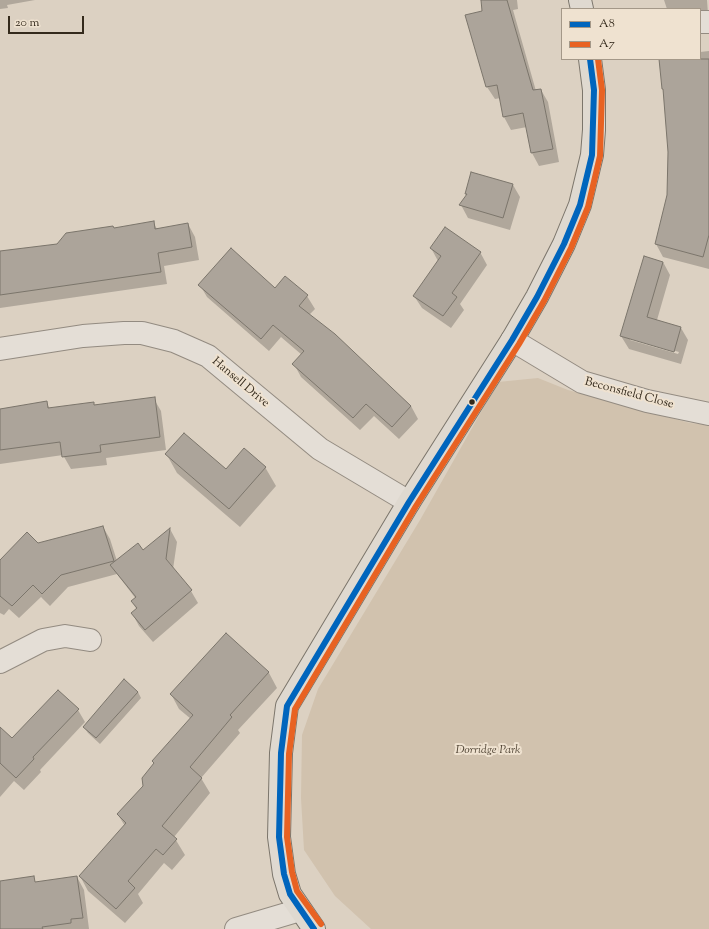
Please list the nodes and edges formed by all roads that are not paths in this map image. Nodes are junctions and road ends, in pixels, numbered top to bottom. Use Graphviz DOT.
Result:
graph roads {
  1 [pos="590,60"];
  2 [pos="512,340"];
  3 [pos="0,349"];
  4 [pos="709,414"];
  5 [pos="409,502"];
  6 [pos="90,640"];
  7 [pos="0,662"];
  8 [pos="300,910"];
  9 [pos="262,925"];
  10 [pos="236,929"];
  11 [pos="314,929"];
  1 -- 2 [label="main road"];
  2 -- 4 [label="street, Beconsfield Close"];
  2 -- 5 [label="main road"];
  3 -- 5 [label="street, Hansell Drive"];
  5 -- 8 [label="main road"];
  6 -- 7 [label="street"];
  8 -- 9 [label="street"];
  8 -- 11 [label="main road"];
  9 -- 10 [label="street"];
}
